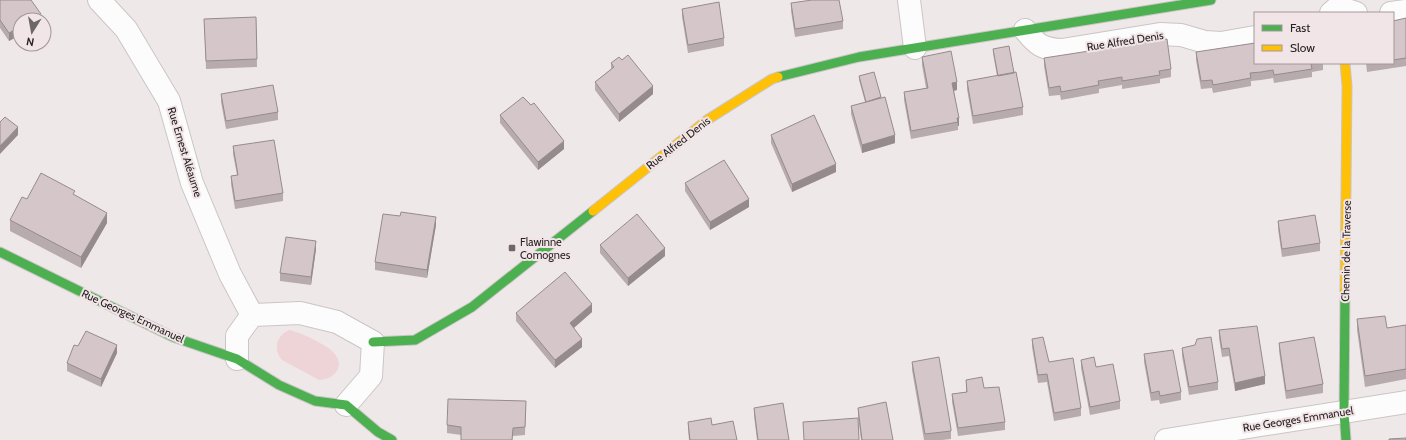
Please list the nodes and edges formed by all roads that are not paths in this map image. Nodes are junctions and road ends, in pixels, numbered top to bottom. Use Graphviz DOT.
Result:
graph roads {
  1 [pos="99,0"];
  2 [pos="909,0"];
  3 [pos="1210,0"];
  4 [pos="1406,11"];
  5 [pos="1394,13"];
  6 [pos="1025,30"];
  7 [pos="1254,37"];
  8 [pos="915,48"];
  9 [pos="1345,64"];
  10 [pos="0,252"];
  11 [pos="252,315"];
  12 [pos="373,342"];
  13 [pos="237,359"];
  14 [pos="1406,402"];
  15 [pos="346,405"];
  16 [pos="1344,412"];
  17 [pos="392,440"];
  18 [pos="1166,440"];
  19 [pos="1346,440"];
  1 -- 11 [label="street, Rue Ernest Aléaume"];
  2 -- 8 [label="street"];
  3 -- 6 [label="street, Rue Alfred Denis"];
  4 -- 5 [label="street"];
  6 -- 7 [label="street, Rue Alfred Denis"];
  6 -- 8 [label="street, Rue Alfred Denis"];
  8 -- 12 [label="street, Rue Alfred Denis"];
  9 -- 16 [label="street, Chemin de la Traverse"];
  10 -- 13 [label="street, Rue Georges Emmanuel"];
  11 -- 12 [label="street"];
  11 -- 13 [label="street"];
  12 -- 15 [label="street"];
  13 -- 15 [label="street, Rue Georges Emmanuel"];
  14 -- 16 [label="street, Rue Georges Emmanuel"];
  15 -- 17 [label="street"];
  16 -- 18 [label="street, Rue Georges Emmanuel"];
  16 -- 19 [label="street, Chemin de la Traverse"];
}
